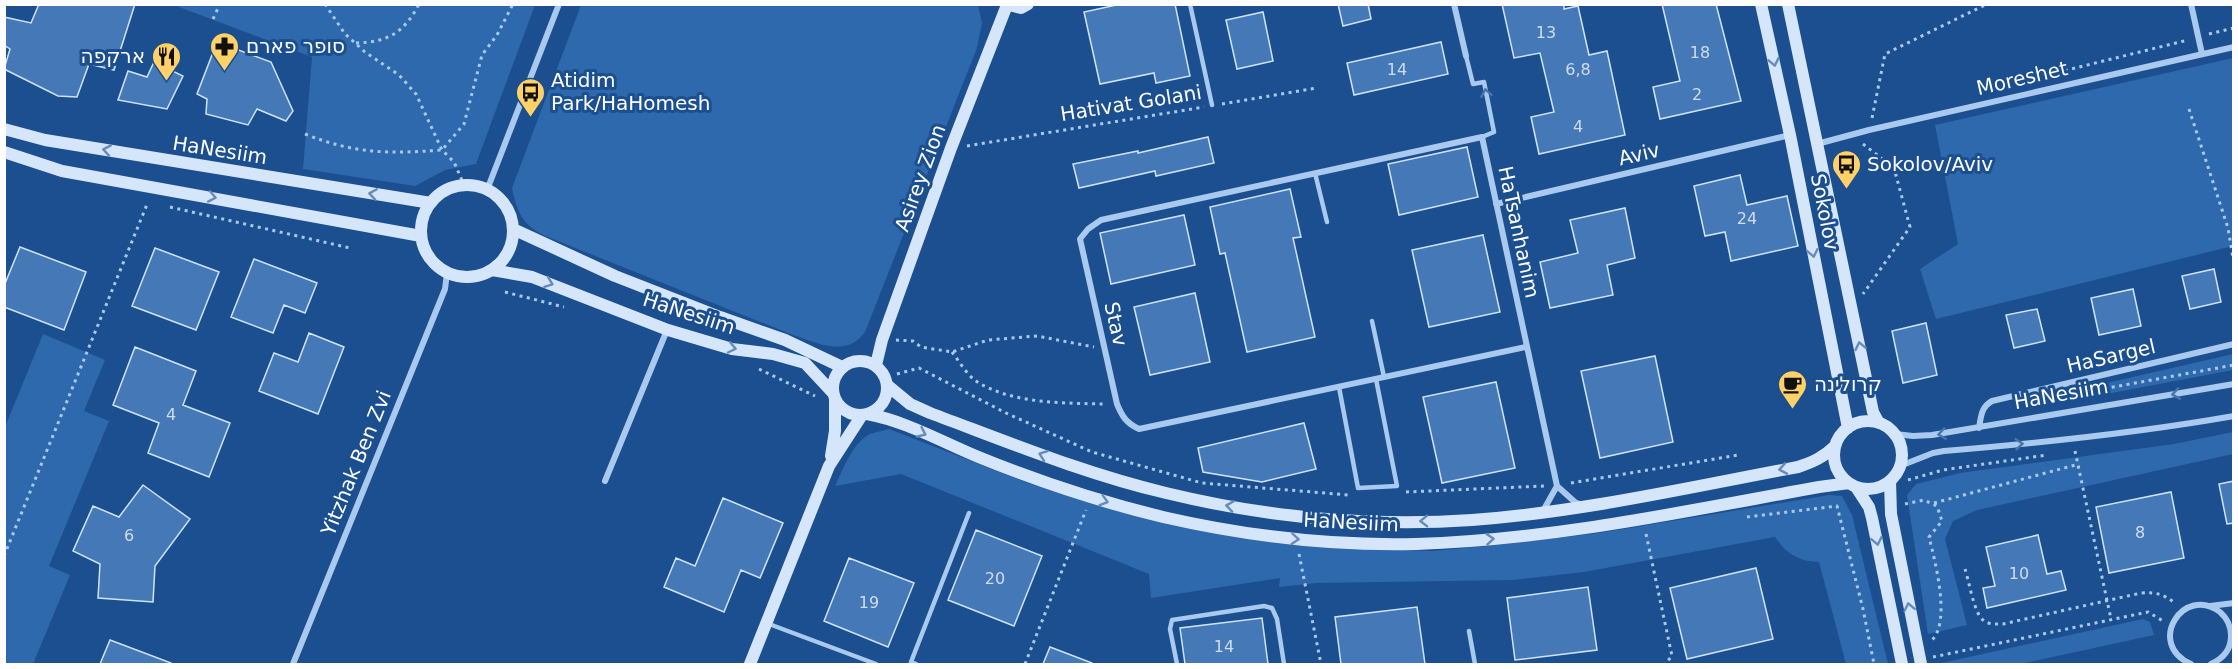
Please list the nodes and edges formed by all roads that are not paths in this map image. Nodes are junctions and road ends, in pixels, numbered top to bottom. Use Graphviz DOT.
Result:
graph roads {
  1 [pos="560,4"];
  2 [pos="1028,4"];
  3 [pos="1190,4"];
  4 [pos="1454,4"];
  5 [pos="1761,4"];
  6 [pos="1788,4"];
  7 [pos="2191,4"];
  8 [pos="1006,5"];
  9 [pos="2234,47"];
  10 [pos="2202,54"];
  11 [pos="1466,56"];
  12 [pos="1212,105"];
  13 [pos="4,129"];
  14 [pos="1790,135"];
  15 [pos="1482,137"];
  16 [pos="1818,144"];
  17 [pos="4,152"];
  18 [pos="1315,173"];
  19 [pos="487,190"];
  20 [pos="431,203"];
  21 [pos="1496,204"];
  22 [pos="1328,222"];
  23 [pos="513,230"];
  24 [pos="421,236"];
  25 [pos="492,270"];
  26 [pos="447,273"];
  27 [pos="1372,321"];
  28 [pos="668,330"];
  29 [pos="2234,344"];
  30 [pos="1526,347"];
  31 [pos="876,365"];
  32 [pos="842,367"];
  33 [pos="1384,378"];
  34 [pos="1376,379"];
  35 [pos="886,381"];
  36 [pos="2234,384"];
  37 [pos="1339,387"];
  38 [pos="833,396"];
  39 [pos="864,415"];
  40 [pos="2234,416"];
  41 [pos="1879,423"];
  42 [pos="1848,428"];
  43 [pos="1979,428"];
  44 [pos="1895,434"];
  45 [pos="1835,446"];
  46 [pos="829,466"];
  47 [pos="1900,466"];
  48 [pos="605,481"];
  49 [pos="1890,481"];
  50 [pos="1853,485"];
  51 [pos="1557,486"];
  52 [pos="1585,505"];
  53 [pos="1542,512"];
  54 [pos="969,513"];
  55 [pos="2234,603"];
  56 [pos="2209,607"];
  57 [pos="765,623"];
  58 [pos="1469,631"];
  59 [pos="2232,638"];
  60 [pos="2176,654"];
  61 [pos="1920,660"];
  62 [pos="294,664"];
  63 [pos="750,664"];
  64 [pos="876,664"];
  65 [pos="911,664"];
  66 [pos="1177,664"];
  67 [pos="1284,664"];
  68 [pos="1474,664"];
  69 [pos="1902,664"];
  70 [pos="2179,664"];
  71 [pos="2191,664"];
  72 [pos="2213,664"];
  1 -- 19 [label="street"];
  2 -- 8 [label="street"];
  3 -- 12 [label="lane"];
  4 -- 11 [label="street"];
  5 -- 14 [label="street, Sokolov, one-way"];
  6 -- 16 [label="street, Sokolov"];
  7 -- 10 [label="street"];
  8 -- 31 [label="street, Asirey Zion"];
  9 -- 10 [label="street, Moreshet"];
  10 -- 16 [label="street, Moreshet"];
  15 -- 11 [label="lane, one-way"];
  20 -- 13 [label="street, HaNesiim, one-way"];
  14 -- 21 [label="street, Aviv"];
  14 -- 42 [label="street, Sokolov, one-way"];
  15 -- 18 [label="street, Stav"];
  15 -- 21 [label="street, HaTsanhanim"];
  41 -- 16 [label="street, Sokolov, one-way"];
  17 -- 24 [label="street, one-way"];
  18 -- 22 [label="lane"];
  18 -- 37 [label="street, Stav"];
  19 -- 20 [label="street"];
  19 -- 23 [label="street"];
  20 -- 24 [label="street"];
  21 -- 30 [label="street, HaTsanhanim"];
  23 -- 25 [label="street"];
  23 -- 32 [label="street, HaNesiim"];
  24 -- 26 [label="street"];
  25 -- 26 [label="street"];
  25 -- 28 [label="street, HaNesiim, one-way"];
  26 -- 62 [label="street, Yitzhak Ben Zvi"];
  27 -- 33 [label="lane"];
  28 -- 38 [label="street, HaNesiim, one-way"];
  28 -- 48 [label="street"];
  29 -- 43 [label="street, HaSargel"];
  30 -- 33 [label="street, Stav"];
  30 -- 51 [label="street, HaTsanhanim"];
  31 -- 32 [label="street"];
  31 -- 35 [label="street"];
  32 -- 38 [label="street"];
  33 -- 34 [label="street, Stav"];
  34 -- 37 [label="street, Stav"];
  34 -- 37 [label="lane"];
  35 -- 39 [label="street"];
  53 -- 35 [label="street, HaNesiim, one-way"];
  36 -- 43 [label="street, HaNesiim, one-way"];
  38 -- 39 [label="street"];
  38 -- 46 [label="street"];
  39 -- 46 [label="street"];
  39 -- 50 [label="street, HaNesiim, one-way"];
  47 -- 40 [label="street, one-way"];
  41 -- 42 [label="street"];
  41 -- 44 [label="street"];
  42 -- 45 [label="street"];
  43 -- 44 [label="street, HaNesiim, one-way"];
  44 -- 47 [label="street"];
  45 -- 50 [label="street"];
  45 -- 52 [label="street, HaNesiim, one-way"];
  46 -- 57 [label="street"];
  47 -- 49 [label="street"];
  49 -- 50 [label="street"];
  61 -- 49 [label="street, one-way"];
  50 -- 69 [label="street, one-way"];
  51 -- 52 [label="street"];
  51 -- 53 [label="street"];
  52 -- 53 [label="street, HaNesiim"];
  54 -- 65 [label="lane"];
  55 -- 56 [label="street"];
  56 -- 59 [label="street"];
  56 -- 60 [label="street"];
  57 -- 63 [label="street"];
  57 -- 64 [label="lane"];
  58 -- 68 [label="lane"];
  59 -- 72 [label="street"];
  60 -- 70 [label="street"];
  60 -- 71 [label="street"];
  66 -- 67 [label="lane"];
}
